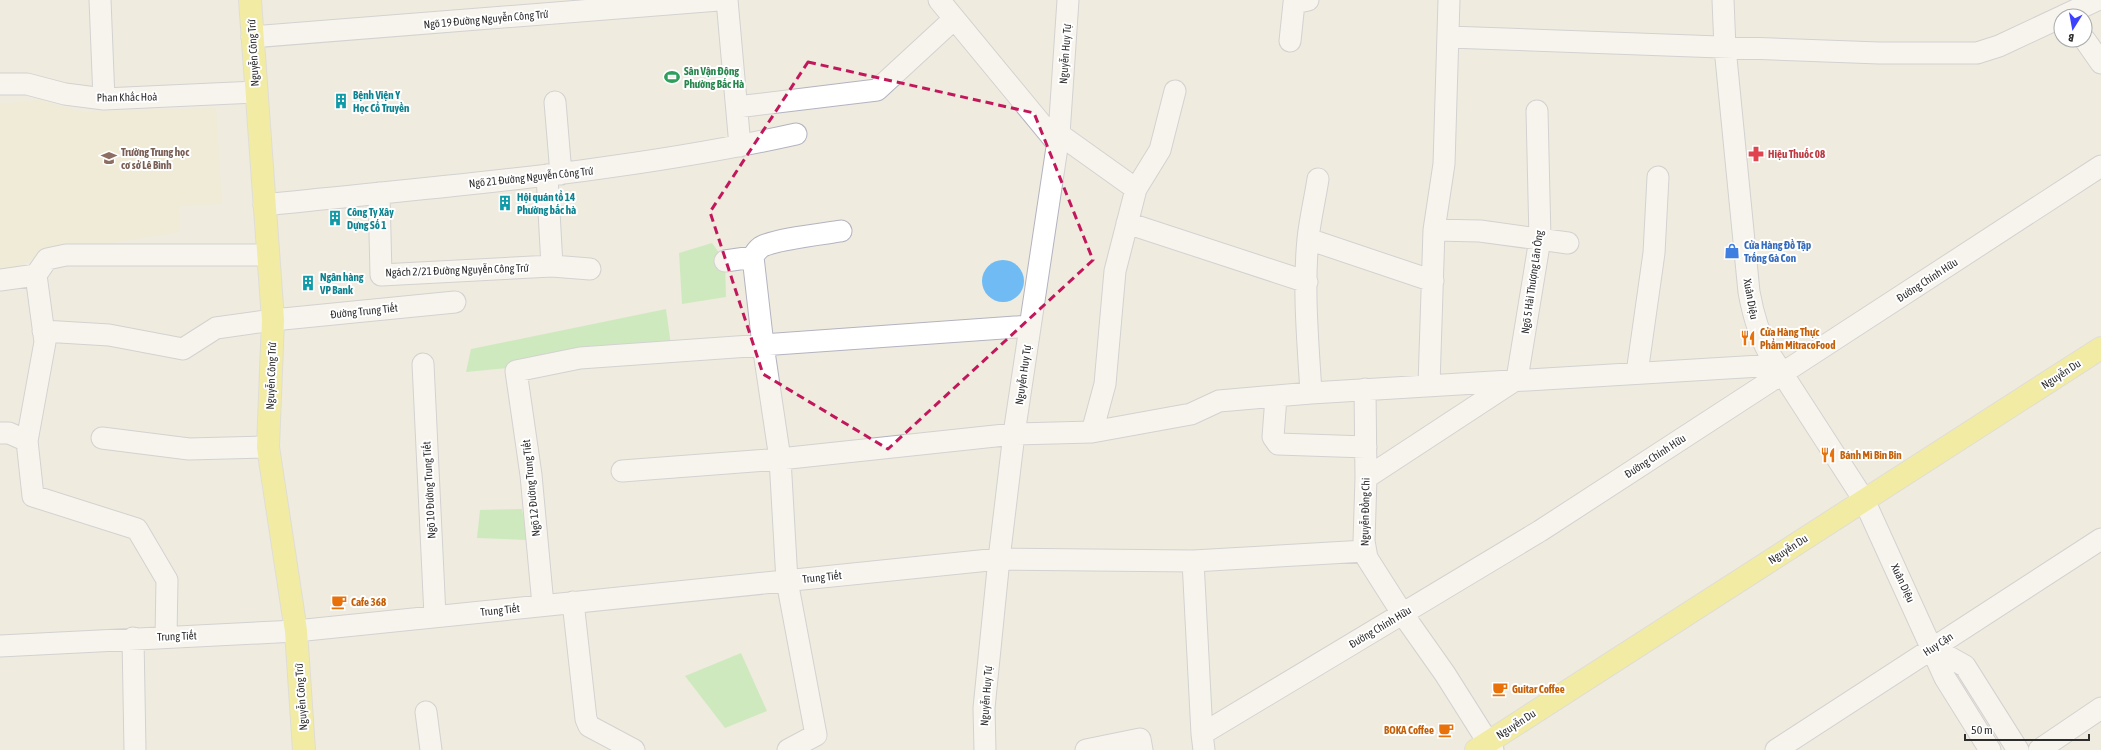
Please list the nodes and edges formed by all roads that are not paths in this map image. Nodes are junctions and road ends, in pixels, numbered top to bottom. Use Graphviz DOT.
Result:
graph roads {
  1 [pos="100,0"];
  2 [pos="250,0"];
  3 [pos="719,0"];
  4 [pos="727,0"];
  5 [pos="940,0"];
  6 [pos="1068,0"];
  7 [pos="1308,0"];
  8 [pos="1449,0"];
  9 [pos="1724,0"];
  10 [pos="2097,0"];
  11 [pos="2081,8"];
  12 [pos="954,19"];
  13 [pos="2053,21"];
  14 [pos="252,37"];
  15 [pos="1449,37"];
  16 [pos="1290,41"];
  17 [pos="1725,48"];
  18 [pos="2091,48"];
  19 [pos="2101,63"];
  20 [pos="0,84"];
  21 [pos="256,92"];
  22 [pos="1175,92"];
  23 [pos="104,100"];
  24 [pos="555,102"];
  25 [pos="737,107"];
  26 [pos="1537,111"];
  27 [pos="796,134"];
  28 [pos="1058,138"];
  29 [pos="740,146"];
  30 [pos="2101,166"];
  31 [pos="554,175"];
  32 [pos="1658,178"];
  33 [pos="1318,179"];
  34 [pos="1136,189"];
  35 [pos="379,193"];
  36 [pos="264,205"];
  37 [pos="1128,223"];
  38 [pos="1434,230"];
  39 [pos="840,231"];
  40 [pos="1308,239"];
  41 [pos="1540,239"];
  42 [pos="1568,242"];
  43 [pos="268,255"];
  44 [pos="753,257"];
  45 [pos="724,260"];
  46 [pos="552,266"];
  47 [pos="590,269"];
  48 [pos="36,275"];
  49 [pos="0,280"];
  50 [pos="1433,281"];
  51 [pos="1307,282"];
  52 [pos="455,302"];
  53 [pos="273,320"];
  54 [pos="1030,326"];
  55 [pos="43,331"];
  56 [pos="763,345"];
  57 [pos="2101,348"];
  58 [pos="424,364"];
  59 [pos="1780,370"];
  60 [pos="1638,373"];
  61 [pos="1517,379"];
  62 [pos="1429,385"];
  63 [pos="1365,389"];
  64 [pos="1311,393"];
  65 [pos="1276,397"];
  66 [pos="1092,432"];
  67 [pos="0,433"];
  68 [pos="1014,434"];
  69 [pos="102,438"];
  70 [pos="27,441"];
  71 [pos="268,447"];
  72 [pos="1366,447"];
  73 [pos="780,459"];
  74 [pos="622,471"];
  75 [pos="1366,478"];
  76 [pos="1864,500"];
  77 [pos="2101,539"];
  78 [pos="1365,550"];
  79 [pos="999,559"];
  80 [pos="1193,561"];
  81 [pos="788,581"];
  82 [pos="572,602"];
  83 [pos="543,605"];
  84 [pos="1402,613"];
  85 [pos="435,616"];
  86 [pos="296,631"];
  87 [pos="166,636"];
  88 [pos="133,638"];
  89 [pos="0,646"];
  90 [pos="1933,648"];
  91 [pos="2101,708"];
  92 [pos="426,712"];
  93 [pos="818,742"];
  94 [pos="1203,742"];
  95 [pos="1485,747"];
  96 [pos="133,750"];
  97 [pos="304,750"];
  98 [pos="431,750"];
  99 [pos="634,750"];
  100 [pos="788,750"];
  101 [pos="985,750"];
  102 [pos="1086,750"];
  103 [pos="1142,750"];
  104 [pos="1776,750"];
  105 [pos="1990,750"];
  106 [pos="2018,750"];
  107 [pos="2039,750"];
  1 -- 23 [label="street"];
  2 -- 14 [label="main road, Nguyễn Công Trứ"];
  3 -- 14 [label="street, Ngõ 19 Đường Nguyễn Công Trứ"];
  4 -- 25 [label="street"];
  5 -- 12 [label="street"];
  6 -- 28 [label="street, Nguyễn Huy Tự"];
  7 -- 16 [label="street"];
  8 -- 15 [label="street"];
  9 -- 17 [label="street, Xuân Diệu"];
  10 -- 11 [label="street"];
  12 -- 25 [label="street"];
  12 -- 28 [label="street"];
  13 -- 17 [label="street"];
  14 -- 21 [label="main road, Nguyễn Công Trứ"];
  15 -- 17 [label="street"];
  15 -- 38 [label="street"];
  17 -- 59 [label="street, Xuân Diệu"];
  18 -- 19 [label="street"];
  20 -- 23 [label="street, Phan Khắc Hoà"];
  21 -- 23 [label="street, Phan Khắc Hoà"];
  21 -- 36 [label="main road, Nguyễn Công Trứ"];
  22 -- 34 [label="street"];
  24 -- 31 [label="street"];
  25 -- 29 [label="street"];
  26 -- 41 [label="street, Ngõ 5 Hải Thượng Lãn Ông"];
  27 -- 29 [label="street, Ngõ 21 Đường Nguyễn Công Trứ"];
  28 -- 34 [label="street"];
  28 -- 54 [label="street, Nguyễn Huy Tự"];
  29 -- 31 [label="street, Ngõ 21 Đường Nguyễn Công Trứ"];
  30 -- 59 [label="street, Đường Chính Hữu"];
  31 -- 35 [label="street, Ngõ 21 Đường Nguyễn Công Trứ"];
  31 -- 46 [label="street"];
  32 -- 60 [label="street"];
  33 -- 40 [label="street"];
  34 -- 37 [label="street"];
  35 -- 36 [label="street, Ngõ 21 Đường Nguyễn Công Trứ"];
  35 -- 46 [label="street, Ngách 2/21 Đường Nguyễn Công Trứ"];
  36 -- 43 [label="main road, Nguyễn Công Trứ"];
  37 -- 51 [label="street"];
  37 -- 66 [label="street"];
  38 -- 41 [label="street"];
  38 -- 50 [label="street"];
  39 -- 44 [label="street"];
  40 -- 50 [label="street"];
  40 -- 51 [label="street"];
  41 -- 42 [label="street"];
  41 -- 61 [label="street, Ngõ 5 Hải Thượng Lãn Ông"];
  43 -- 48 [label="street"];
  43 -- 53 [label="main road, Nguyễn Công Trứ"];
  44 -- 45 [label="street"];
  44 -- 56 [label="street"];
  46 -- 47 [label="street, Ngách 2/21 Đường Nguyễn Công Trứ"];
  48 -- 49 [label="street"];
  48 -- 55 [label="street"];
  50 -- 62 [label="street"];
  51 -- 64 [label="street"];
  52 -- 53 [label="street, Đường Trung Tiết"];
  53 -- 55 [label="street, Đường Trung Tiết"];
  53 -- 71 [label="main road, Nguyễn Công Trứ"];
  54 -- 56 [label="street"];
  54 -- 68 [label="street, Nguyễn Huy Tự"];
  55 -- 70 [label="street"];
  56 -- 73 [label="street"];
  56 -- 83 [label="street, Ngõ 12 Đường Trung Tiết"];
  57 -- 76 [label="main road, Nguyễn Du"];
  58 -- 85 [label="street, Ngõ 10 Đường Trung Tiết"];
  59 -- 60 [label="street"];
  59 -- 76 [label="street, Xuân Diệu"];
  59 -- 84 [label="street, Đường Chính Hữu"];
  60 -- 61 [label="street"];
  61 -- 62 [label="street"];
  61 -- 75 [label="street"];
  62 -- 63 [label="street"];
  63 -- 64 [label="street"];
  63 -- 72 [label="street, Nguyễn Đồng Chi"];
  64 -- 65 [label="street"];
  65 -- 66 [label="street"];
  65 -- 72 [label="street"];
  66 -- 68 [label="street"];
  67 -- 70 [label="street"];
  68 -- 73 [label="street"];
  68 -- 79 [label="street, Nguyễn Huy Tự"];
  69 -- 71 [label="street"];
  70 -- 87 [label="street"];
  71 -- 86 [label="main road, Nguyễn Công Trứ"];
  72 -- 75 [label="street, Nguyễn Đồng Chi"];
  73 -- 74 [label="street"];
  73 -- 81 [label="street"];
  75 -- 78 [label="street, Nguyễn Đồng Chi"];
  76 -- 90 [label="street, Xuân Diệu"];
  76 -- 95 [label="main road, Nguyễn Du"];
  77 -- 90 [label="street, Huy Cận"];
  78 -- 80 [label="street, Trung Tiết"];
  78 -- 84 [label="street, Nguyễn Đồng Chi"];
  79 -- 80 [label="street, Trung Tiết"];
  79 -- 81 [label="street, Trung Tiết"];
  79 -- 101 [label="street, Nguyễn Huy Tự"];
  80 -- 94 [label="street"];
  81 -- 82 [label="street, Trung Tiết"];
  81 -- 93 [label="street"];
  82 -- 83 [label="street, Trung Tiết"];
  82 -- 99 [label="street"];
  83 -- 85 [label="street, Trung Tiết"];
  84 -- 94 [label="street, Đường Chính Hữu"];
  84 -- 95 [label="street, Nguyễn Đồng Chi"];
  85 -- 86 [label="street, Trung Tiết"];
  86 -- 87 [label="street, Trung Tiết"];
  86 -- 97 [label="main road, Nguyễn Công Trứ"];
  87 -- 88 [label="street, Trung Tiết"];
  88 -- 89 [label="street, Trung Tiết"];
  88 -- 96 [label="street"];
  90 -- 104 [label="street, Huy Cận"];
  90 -- 105 [label="street, Xuân Diệu"];
  90 -- 106 [label="street"];
  91 -- 107 [label="street"];
  92 -- 98 [label="street"];
  93 -- 100 [label="street"];
  102 -- 103 [label="street"];
}
